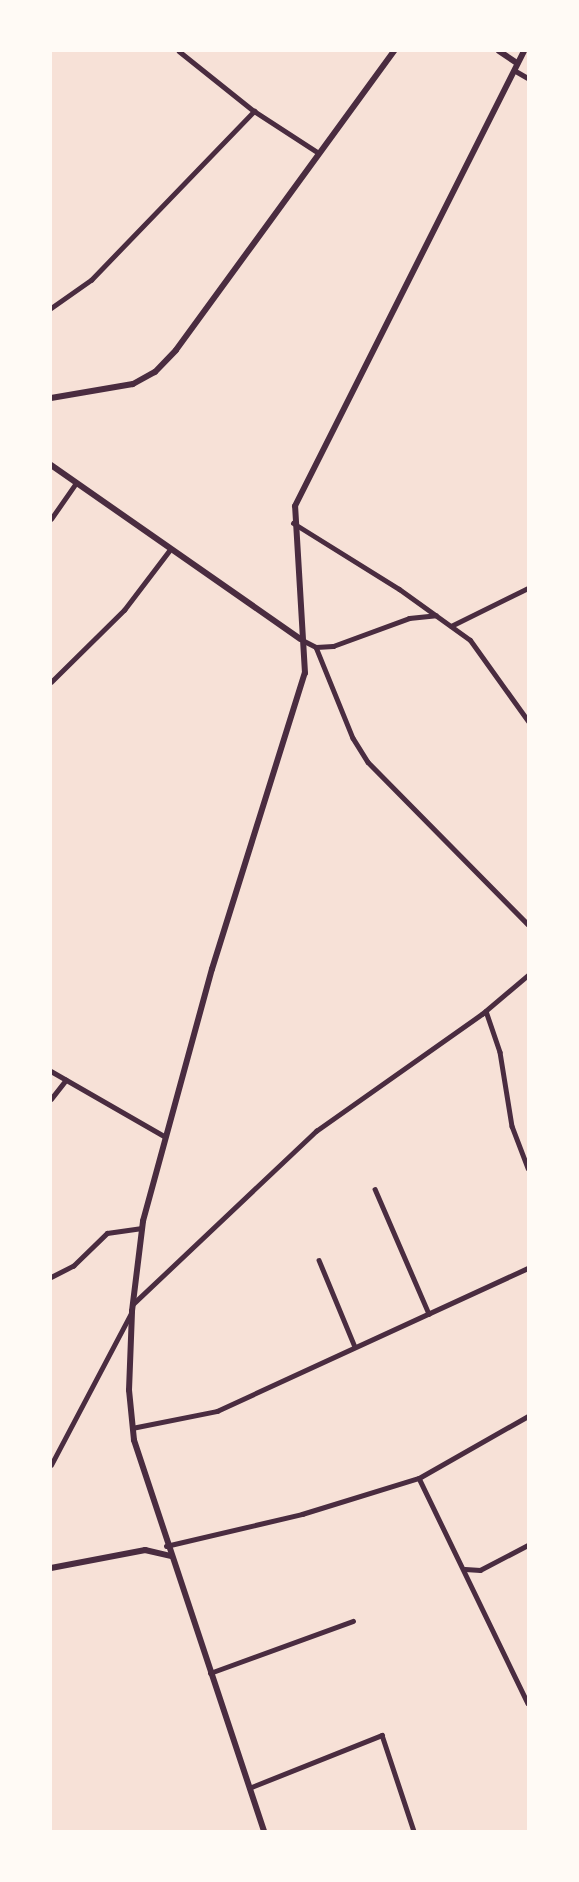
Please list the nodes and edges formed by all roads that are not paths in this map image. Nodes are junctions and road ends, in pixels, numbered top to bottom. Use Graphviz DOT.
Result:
graph roads {
  1 [pos="179,51"];
  2 [pos="394,51"];
  3 [pos="499,51"];
  4 [pos="524,51"];
  5 [pos="515,66"];
  6 [pos="528,78"];
  7 [pos="254,111"];
  8 [pos="319,153"];
  9 [pos="51,308"];
  10 [pos="51,398"];
  11 [pos="51,465"];
  12 [pos="76,483"];
  13 [pos="51,519"];
  14 [pos="293,523"];
  15 [pos="169,551"];
  16 [pos="528,588"];
  17 [pos="436,615"];
  18 [pos="451,626"];
  19 [pos="300,639"];
  20 [pos="316,647"];
  21 [pos="51,682"];
  22 [pos="528,721"];
  23 [pos="528,924"];
  24 [pos="528,975"];
  25 [pos="486,1011"];
  26 [pos="51,1071"];
  27 [pos="66,1080"];
  28 [pos="51,1099"];
  29 [pos="164,1136"];
  30 [pos="528,1168"];
  31 [pos="376,1189"];
  32 [pos="142,1228"];
  33 [pos="319,1260"];
  34 [pos="528,1268"];
  35 [pos="51,1277"];
  36 [pos="133,1308"];
  37 [pos="429,1314"];
  38 [pos="355,1347"];
  39 [pos="528,1416"];
  40 [pos="132,1428"];
  41 [pos="51,1465"];
  42 [pos="419,1478"];
  43 [pos="528,1545"];
  44 [pos="166,1546"];
  45 [pos="170,1556"];
  46 [pos="51,1569"];
  47 [pos="464,1569"];
  48 [pos="353,1621"];
  49 [pos="210,1673"];
  50 [pos="528,1703"];
  51 [pos="249,1788"];
  52 [pos="264,1831"];
  53 [pos="414,1831"];
  1 -- 7 [label="street"];
  2 -- 8 [label="main road"];
  3 -- 5 [label="main road"];
  4 -- 5 [label="main road"];
  5 -- 6 [label="street"];
  5 -- 14 [label="main road"];
  7 -- 8 [label="street"];
  7 -- 9 [label="street"];
  8 -- 10 [label="main road"];
  11 -- 12 [label="main road"];
  12 -- 13 [label="street"];
  12 -- 15 [label="main road"];
  14 -- 17 [label="street"];
  14 -- 19 [label="main road"];
  15 -- 19 [label="main road"];
  15 -- 21 [label="street"];
  16 -- 18 [label="street"];
  17 -- 18 [label="street"];
  17 -- 20 [label="street"];
  18 -- 22 [label="street"];
  19 -- 20 [label="street"];
  19 -- 29 [label="main road"];
  20 -- 23 [label="street"];
  24 -- 25 [label="street"];
  25 -- 30 [label="street"];
  25 -- 36 [label="street"];
  26 -- 27 [label="street"];
  27 -- 28 [label="street"];
  27 -- 29 [label="street"];
  29 -- 32 [label="main road"];
  31 -- 37 [label="street"];
  32 -- 35 [label="street"];
  32 -- 36 [label="main road"];
  33 -- 38 [label="street"];
  34 -- 37 [label="street"];
  36 -- 40 [label="main road"];
  36 -- 41 [label="street"];
  37 -- 38 [label="street"];
  38 -- 40 [label="street"];
  39 -- 42 [label="street"];
  40 -- 44 [label="main road"];
  42 -- 44 [label="street"];
  42 -- 47 [label="street"];
  43 -- 47 [label="street"];
  44 -- 45 [label="main road"];
  45 -- 46 [label="main road"];
  45 -- 49 [label="main road"];
  47 -- 50 [label="street"];
  48 -- 49 [label="street"];
  49 -- 51 [label="main road"];
  51 -- 52 [label="main road"];
  51 -- 53 [label="street"];
}
